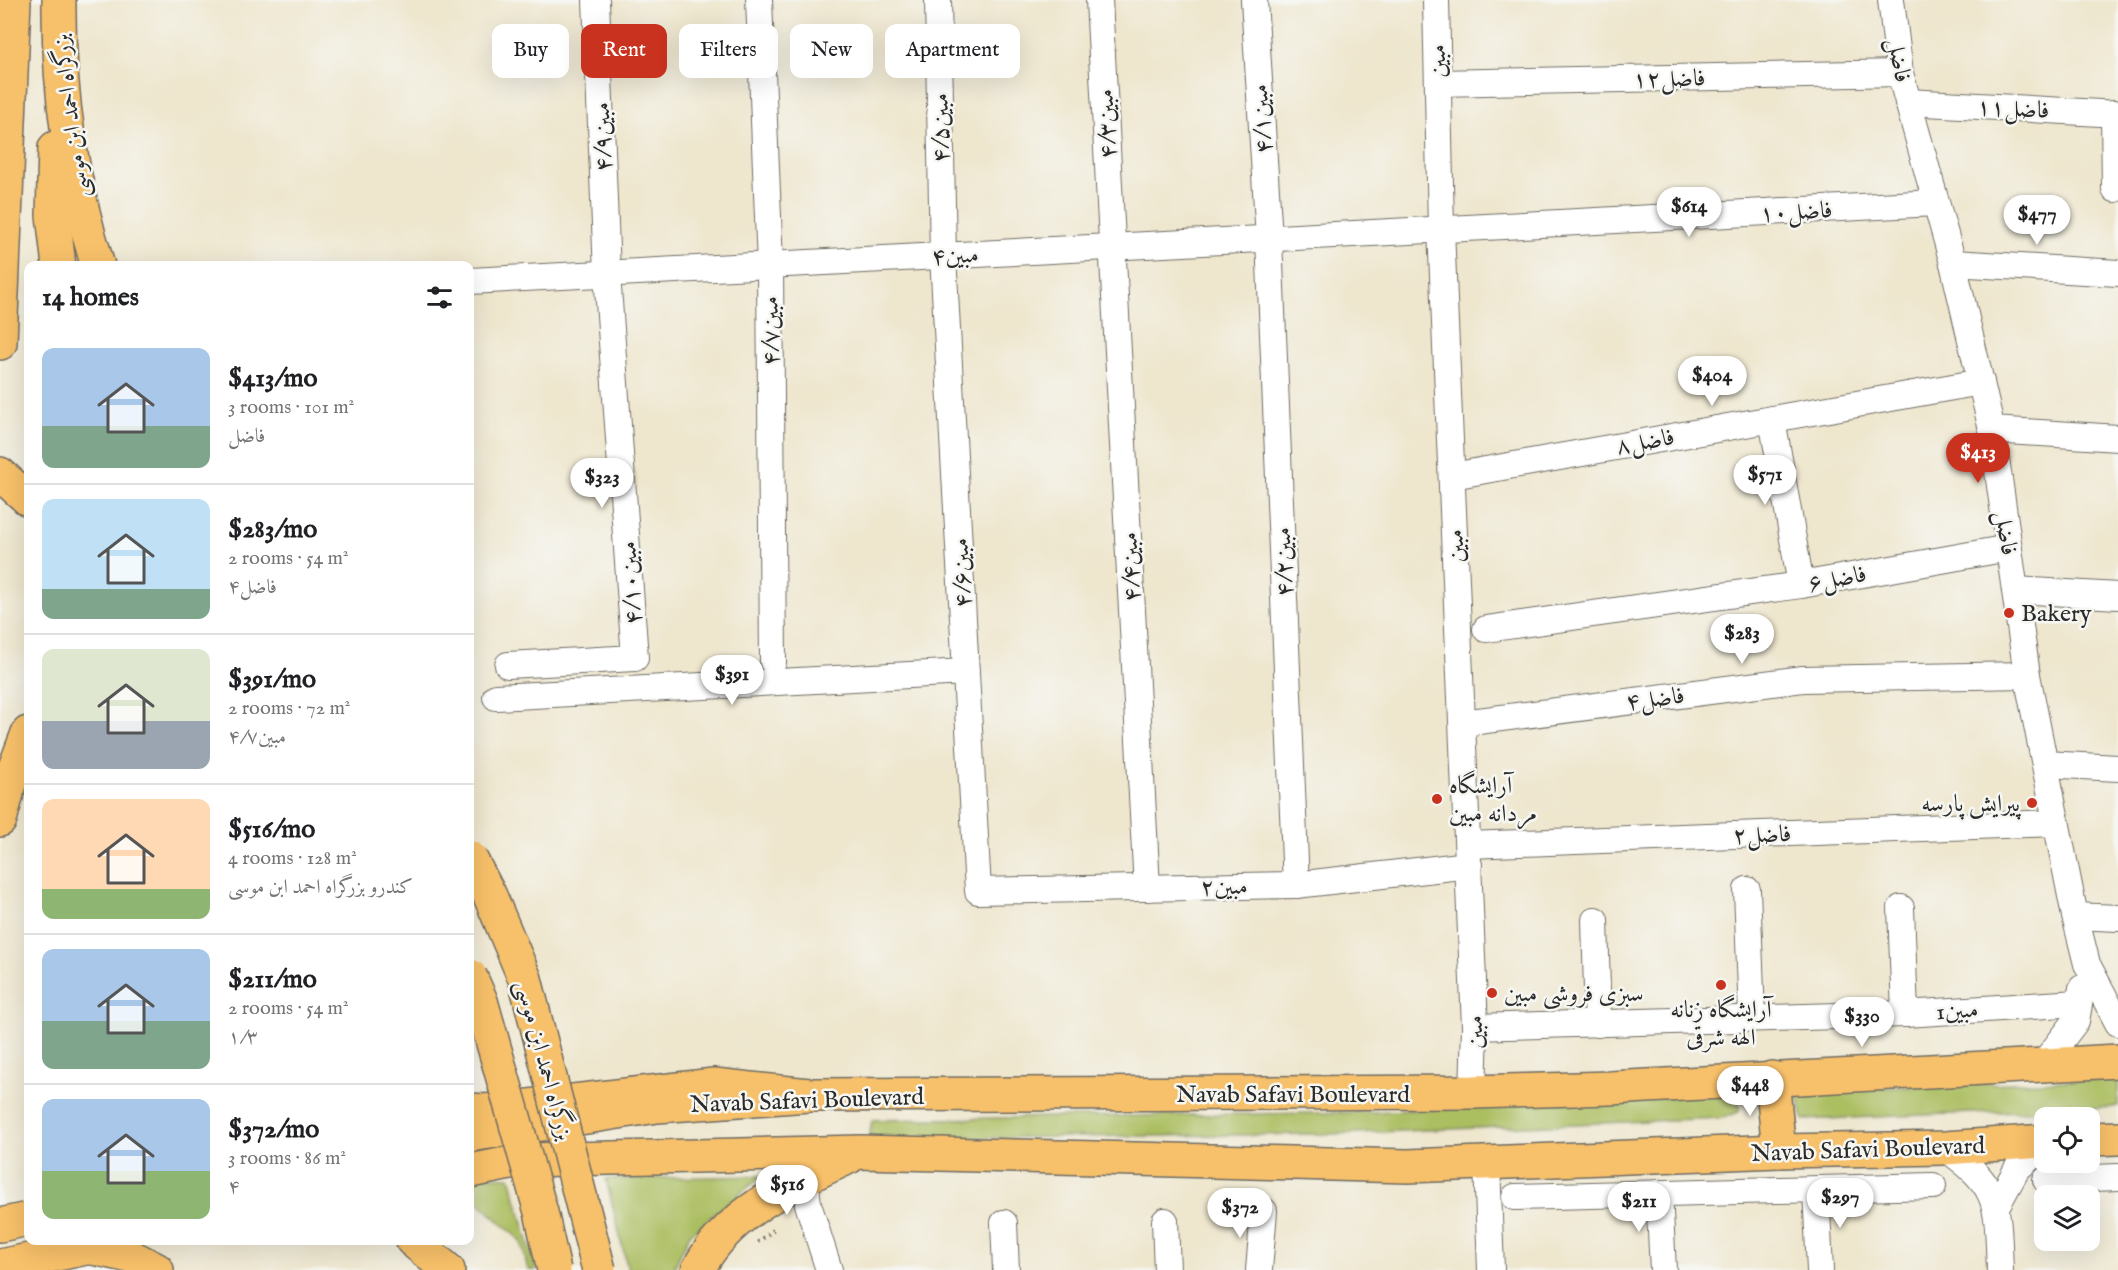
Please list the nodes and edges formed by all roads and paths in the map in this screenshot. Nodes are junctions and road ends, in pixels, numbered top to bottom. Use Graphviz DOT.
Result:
graph roads {
  1 [pos="14,0"];
  2 [pos="59,0"];
  3 [pos="596,0"];
  4 [pos="759,0"];
  5 [pos="938,0"];
  6 [pos="1099,0"];
  7 [pos="1254,0"];
  8 [pos="1436,0"];
  9 [pos="1891,0"];
  10 [pos="59,33"];
  11 [pos="1900,73"];
  12 [pos="1438,83"];
  13 [pos="1908,102"];
  14 [pos="2116,114"];
  15 [pos="2115,189"];
  16 [pos="1935,203"];
  17 [pos="1441,230"];
  18 [pos="1269,239"];
  19 [pos="1113,247"];
  20 [pos="943,256"];
  21 [pos="58,261"];
  22 [pos="96,261"];
  23 [pos="1953,263"];
  24 [pos="770,265"];
  25 [pos="2118,273"];
  26 [pos="607,274"];
  27 [pos="474,281"];
  28 [pos="0,343"];
  29 [pos="1981,382"];
  30 [pos="1772,419"];
  31 [pos="1992,430"];
  32 [pos="2118,438"];
  33 [pos="0,474"];
  34 [pos="1452,476"];
  35 [pos="24,495"];
  36 [pos="2009,548"];
  37 [pos="1801,585"];
  38 [pos="2015,591"];
  39 [pos="2118,596"];
  40 [pos="1486,628"];
  41 [pos="773,662"];
  42 [pos="508,665"];
  43 [pos="966,672"];
  44 [pos="2027,675"];
  45 [pos="496,697"];
  46 [pos="1463,723"];
  47 [pos="24,744"];
  48 [pos="2044,764"];
  49 [pos="2118,768"];
  50 [pos="0,820"];
  51 [pos="2056,823"];
  52 [pos="1468,855"];
  53 [pos="474,866"];
  54 [pos="1296,885"];
  55 [pos="1147,888"];
  56 [pos="1747,890"];
  57 [pos="978,891"];
  58 [pos="1901,908"];
  59 [pos="2075,916"];
  60 [pos="2118,918"];
  61 [pos="1595,920"];
  62 [pos="2087,964"];
  63 [pos="474,985"];
  64 [pos="2078,1003"];
  65 [pos="2115,1011"];
  66 [pos="1905,1014"];
  67 [pos="1752,1016"];
  68 [pos="1598,1024"];
  69 [pos="1475,1027"];
  70 [pos="2118,1061"];
  71 [pos="2043,1065"];
  72 [pos="1772,1078"];
  73 [pos="1473,1092"];
  74 [pos="809,1095"];
  75 [pos="474,1110"];
  76 [pos="474,1134"];
  77 [pos="2118,1138"];
  78 [pos="2100,1139"];
  79 [pos="2034,1144"];
  80 [pos="1945,1148"];
  81 [pos="1779,1151"];
  82 [pos="861,1152"];
  83 [pos="2034,1153"];
  84 [pos="1487,1163"];
  85 [pos="474,1170"];
  86 [pos="2118,1177"];
  87 [pos="806,1178"];
  88 [pos="2046,1180"];
  89 [pos="1933,1186"];
  90 [pos="1816,1190"];
  91 [pos="1659,1193"];
  92 [pos="1515,1197"];
  93 [pos="1997,1206"];
  94 [pos="1264,1211"];
  95 [pos="24,1220"];
  96 [pos="1165,1221"];
  97 [pos="1004,1223"];
  98 [pos="0,1225"];
  99 [pos="97,1245"];
  100 [pos="418,1245"];
  101 [pos="88,1247"];
  102 [pos="0,1266"];
  103 [pos="157,1270"];
  104 [pos="448,1270"];
  105 [pos="554,1270"];
  106 [pos="599,1270"];
  107 [pos="698,1270"];
  108 [pos="829,1270"];
  109 [pos="1006,1270"];
  110 [pos="1167,1270"];
  111 [pos="1259,1270"];
  112 [pos="1491,1270"];
  113 [pos="1663,1270"];
  114 [pos="1820,1270"];
  115 [pos="2000,1270"];
  1 -- 28 [label="main road"];
  2 -- 10 [label="main road, بزرگراه احمد ابن موسی"];
  3 -- 26 [label="street, ۴/۹مبین"];
  4 -- 24 [label="street, ۴/۷مبین"];
  5 -- 20 [label="street, ۴/۵مبین"];
  6 -- 19 [label="street, ۴/۳مبین"];
  7 -- 18 [label="street, ۴/۱مبین"];
  8 -- 12 [label="street, مبین"];
  9 -- 11 [label="street, فاضل"];
  10 -- 21 [label="main road"];
  10 -- 22 [label="main road, بزرگراه احمد ابن موسی"];
  11 -- 12 [label="street, ۱۲فاضل"];
  11 -- 13 [label="street, فاضل"];
  12 -- 17 [label="street, مبین"];
  13 -- 14 [label="street, ۱۱فاضل"];
  13 -- 16 [label="street, فاضل"];
  14 -- 15 [label="street"];
  16 -- 17 [label="street, ۱۰فاضل"];
  16 -- 23 [label="street, فاضل"];
  17 -- 18 [label="street, ۴مبین"];
  17 -- 34 [label="street, مبین"];
  18 -- 19 [label="street, ۴مبین"];
  18 -- 54 [label="street, ۴/۲مبین"];
  19 -- 20 [label="street, ۴مبین"];
  19 -- 55 [label="street, ۴/۴مبین"];
  20 -- 24 [label="street, ۴مبین"];
  20 -- 43 [label="street, ۴/۶مبین"];
  23 -- 25 [label="street"];
  23 -- 29 [label="street, فاضل"];
  24 -- 26 [label="street, ۴مبین"];
  24 -- 41 [label="street, ۴/۷مبین"];
  26 -- 27 [label="street, ۴مبین"];
  26 -- 42 [label="street, ۴/۱۰مبین"];
  29 -- 30 [label="street, ۸فاضل"];
  29 -- 31 [label="street, فاضل"];
  30 -- 34 [label="street, ۸فاضل"];
  30 -- 37 [label="street"];
  31 -- 32 [label="street"];
  31 -- 36 [label="street, فاضل"];
  33 -- 35 [label="main road"];
  34 -- 46 [label="street, مبین"];
  36 -- 37 [label="street, ۶فاضل"];
  36 -- 38 [label="street, فاضل"];
  37 -- 40 [label="street, ۶فاضل"];
  38 -- 39 [label="street"];
  38 -- 44 [label="street, فاضل"];
  43 -- 45 [label="street"];
  43 -- 57 [label="street, ۴/۶مبین"];
  44 -- 46 [label="street, ۴فاضل"];
  44 -- 48 [label="street, فاضل"];
  46 -- 52 [label="street, مبین"];
  47 -- 50 [label="main road"];
  48 -- 49 [label="street"];
  48 -- 51 [label="street, فاضل"];
  51 -- 52 [label="street, ۲فاضل"];
  51 -- 59 [label="street, فاضل"];
  52 -- 54 [label="street, ۲مبین"];
  52 -- 69 [label="street, مبین"];
  53 -- 106 [label="main road, بزرگراه احمد ابن موسی, bridge"];
  54 -- 55 [label="street, ۲مبین"];
  55 -- 57 [label="street, ۲مبین"];
  56 -- 67 [label="street"];
  58 -- 66 [label="street"];
  59 -- 60 [label="street"];
  59 -- 62 [label="street, فاضل"];
  61 -- 68 [label="street"];
  62 -- 64 [label="street, فاضل"];
  62 -- 65 [label="street, فاضل"];
  63 -- 105 [label="main road, بزرگراه احمد ابن موسی, bridge"];
  64 -- 66 [label="street, 1مبین"];
  64 -- 71 [label="street, فاضل"];
  66 -- 67 [label="street, 1مبین"];
  67 -- 68 [label="street, 1مبین"];
  68 -- 69 [label="street, 1مبین"];
  69 -- 73 [label="street, مبین"];
  70 -- 71 [label="main road, Navab Safavi Boulevard"];
  71 -- 72 [label="main road, Navab Safavi Boulevard"];
  72 -- 73 [label="main road, Navab Safavi Boulevard"];
  72 -- 81 [label="main road"];
  73 -- 74 [label="main road, Navab Safavi Boulevard"];
  74 -- 75 [label="main road"];
  74 -- 76 [label="main road, Navab Safavi Boulevard"];
  77 -- 78 [label="main road"];
  79 -- 80 [label="main road, Navab Safavi Boulevard"];
  80 -- 81 [label="main road, Navab Safavi Boulevard"];
  80 -- 93 [label="street"];
  81 -- 84 [label="main road, Navab Safavi Boulevard"];
  82 -- 84 [label="main road, Navab Safavi Boulevard"];
  82 -- 85 [label="main road, Navab Safavi Boulevard"];
  82 -- 87 [label="main road"];
  83 -- 93 [label="street"];
  84 -- 112 [label="street"];
  86 -- 88 [label="street"];
  87 -- 107 [label="main road"];
  87 -- 108 [label="street"];
  89 -- 90 [label="street"];
  90 -- 91 [label="street"];
  90 -- 114 [label="street"];
  91 -- 92 [label="street"];
  91 -- 113 [label="street"];
  93 -- 115 [label="street"];
  94 -- 111 [label="street"];
  95 -- 98 [label="main road"];
  96 -- 110 [label="street"];
  97 -- 109 [label="street"];
  99 -- 101 [label="main road"];
  100 -- 104 [label="main road"];
  101 -- 102 [label="main road"];
  101 -- 103 [label="main road"];
}
